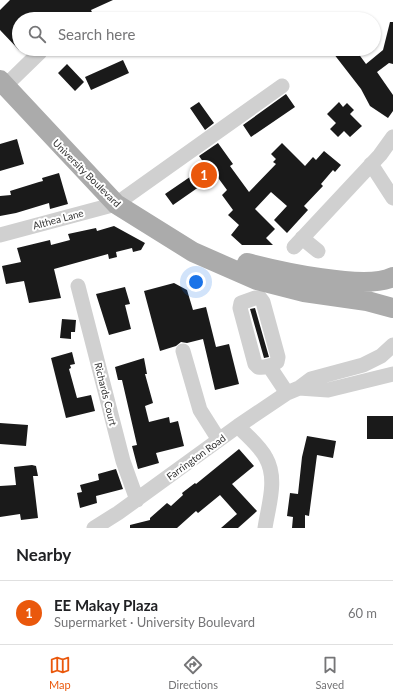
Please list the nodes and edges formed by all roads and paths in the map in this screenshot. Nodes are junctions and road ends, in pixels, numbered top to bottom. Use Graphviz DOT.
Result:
graph roads {
  1 [pos="35,56"];
  2 [pos="3,83"];
  3 [pos="282,86"];
  4 [pos="393,137"];
  5 [pos="371,164"];
  6 [pos="393,198"];
  7 [pos="116,204"];
  8 [pos="0,235"];
  9 [pos="318,252"];
  10 [pos="210,258"];
  11 [pos="393,277"];
  12 [pos="257,280"];
  13 [pos="78,286"];
  14 [pos="250,299"];
  15 [pos="393,308"];
  16 [pos="393,345"];
  17 [pos="182,351"];
  18 [pos="269,366"];
  19 [pos="393,374"];
  20 [pos="294,391"];
  21 [pos="238,426"];
  22 [pos="219,440"];
  23 [pos="137,500"];
  24 [pos="94,528"];
  25 [pos="265,528"];
  1 -- 2 [label="street"];
  2 -- 7 [label="main road, University Boulevard"];
  3 -- 7 [label="street"];
  4 -- 5 [label="street"];
  5 -- 6 [label="street"];
  5 -- 9 [label="street"];
  7 -- 8 [label="street, Althea Lane"];
  7 -- 10 [label="main road, University Boulevard"];
  10 -- 11 [label="main road, University Boulevard"];
  10 -- 12 [label="main road, University Boulevard"];
  12 -- 14 [label="street"];
  12 -- 15 [label="main road, University Boulevard"];
  13 -- 23 [label="street, Richards Court"];
  14 -- 18 [label="street"];
  14 -- 18 [label="street"];
  16 -- 20 [label="street, Farrington Road"];
  17 -- 22 [label="street"];
  18 -- 20 [label="street"];
  19 -- 20 [label="street"];
  20 -- 21 [label="street, Farrington Road"];
  21 -- 22 [label="street, Farrington Road"];
  21 -- 25 [label="street"];
  22 -- 23 [label="street, Farrington Road"];
  23 -- 24 [label="street, Farrington Road"];
}
